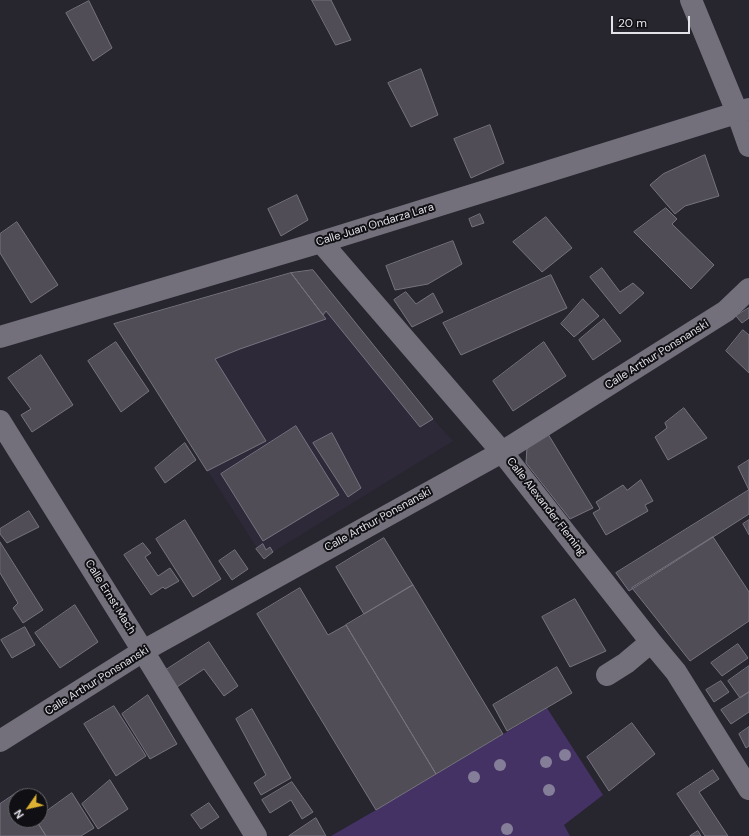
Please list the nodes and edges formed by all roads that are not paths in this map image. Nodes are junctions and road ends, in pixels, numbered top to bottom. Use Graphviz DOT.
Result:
graph roads {
  1 [pos="691,0"];
  2 [pos="743,111"];
  3 [pos="749,146"];
  4 [pos="321,242"];
  5 [pos="749,289"];
  6 [pos="0,337"];
  7 [pos="0,421"];
  8 [pos="502,452"];
  9 [pos="651,642"];
  10 [pos="144,651"];
  11 [pos="607,675"];
  12 [pos="0,741"];
  13 [pos="749,788"];
  14 [pos="256,836"];
  1 -- 2 [label="street"];
  2 -- 3 [label="street"];
  2 -- 4 [label="street, Calle Juan Ondarza Lara"];
  4 -- 6 [label="street, Calle Juan Ondarza Lara"];
  4 -- 8 [label="street, Calle Alexander Fleming"];
  5 -- 8 [label="street, Calle Arthur Ponsnanski"];
  7 -- 10 [label="street, Calle Ernst Mach"];
  8 -- 9 [label="street, Calle Alexander Fleming"];
  8 -- 10 [label="street, Calle Arthur Ponsnanski"];
  9 -- 11 [label="street"];
  9 -- 13 [label="street, Calle Alexander Fleming"];
  10 -- 12 [label="street, Calle Arthur Ponsnanski"];
  10 -- 14 [label="street, Calle Ernst Mach"];
}
